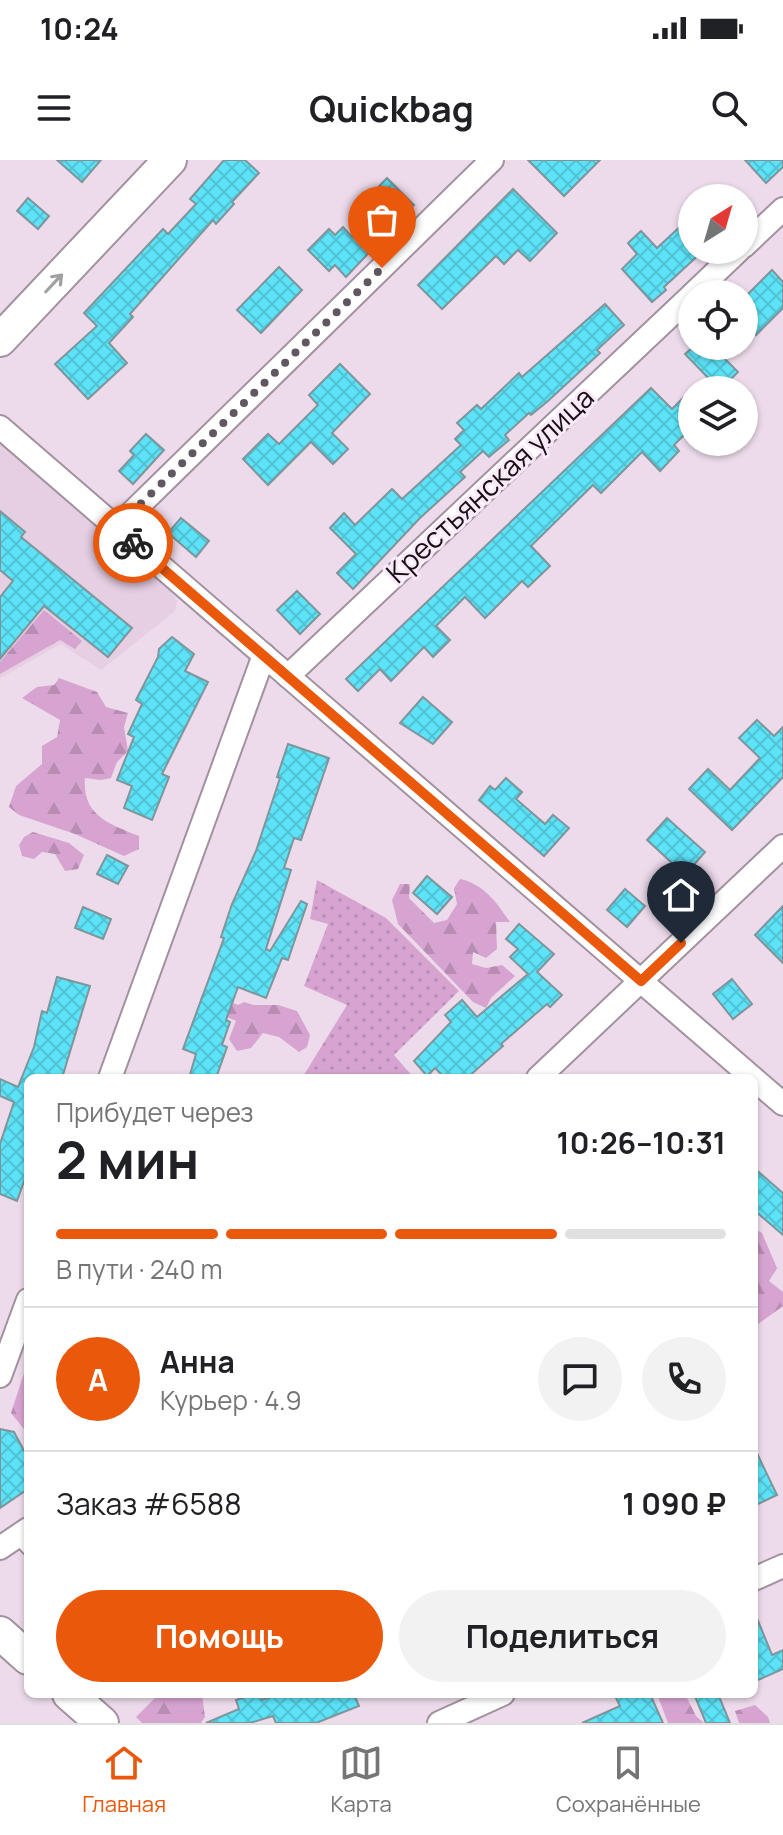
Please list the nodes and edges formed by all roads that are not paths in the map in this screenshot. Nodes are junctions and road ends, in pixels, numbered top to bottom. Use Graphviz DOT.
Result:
graph roads {
  1 [pos="170,160"];
  2 [pos="492,160"];
  3 [pos="783,209"];
  4 [pos="758,233"];
  5 [pos="724,264"];
  6 [pos="707,280"];
  7 [pos="678,307"];
  8 [pos="0,340"];
  9 [pos="0,427"];
  10 [pos="116,528"];
  11 [pos="264,655"];
  12 [pos="288,676"];
  13 [pos="783,846"];
  14 [pos="641,981"];
  15 [pos="111,1074"];
  16 [pos="542,1074"];
  17 [pos="749,1074"];
  18 [pos="758,1082"];
  19 [pos="783,1104"];
  20 [pos="24,1311"];
  21 [pos="0,1376"];
  22 [pos="783,1566"];
  23 [pos="758,1577"];
  24 [pos="0,1633"];
  25 [pos="24,1654"];
  26 [pos="74,1698"];
  27 [pos="494,1698"];
  28 [pos="102,1723"];
  29 [pos="439,1723"];
  8 -- 1 [label="main road, one-way"];
  2 -- 10 [label="street"];
  3 -- 4 [label="street"];
  5 -- 6 [label="street, Крестьянская улица"];
  7 -- 12 [label="street, Крестьянская улица"];
  9 -- 10 [label="street"];
  10 -- 11 [label="street"];
  11 -- 12 [label="street"];
  11 -- 15 [label="street"];
  12 -- 14 [label="street"];
  13 -- 14 [label="street"];
  14 -- 16 [label="street"];
  14 -- 17 [label="street"];
  18 -- 19 [label="street"];
  20 -- 21 [label="street"];
  22 -- 23 [label="street"];
  24 -- 25 [label="main road"];
  26 -- 28 [label="main road"];
  27 -- 29 [label="street"];
}
